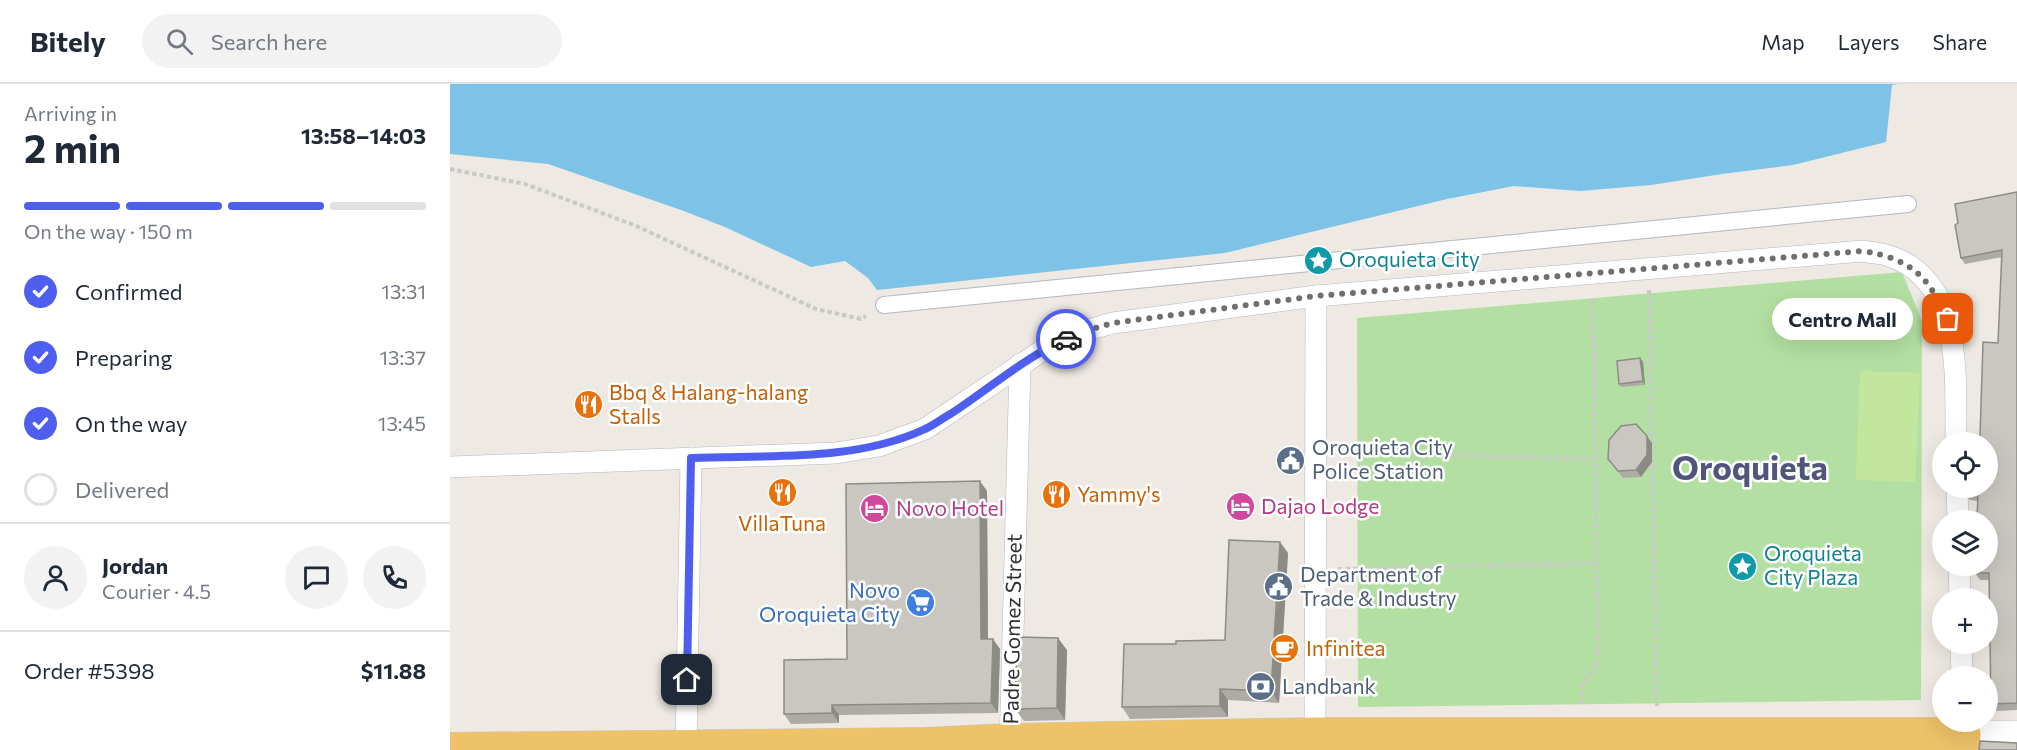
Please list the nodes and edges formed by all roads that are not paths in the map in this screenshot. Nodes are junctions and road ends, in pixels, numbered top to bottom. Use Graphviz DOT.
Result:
graph roads {
  1 [pos="1908,204"];
  2 [pos="1316,296"];
  3 [pos="884,304"];
  4 [pos="1020,364"];
  5 [pos="1956,432"];
  6 [pos="691,458"];
  7 [pos="450,467"];
  8 [pos="2017,734"];
  9 [pos="1963,735"];
  10 [pos="1315,742"];
  11 [pos="1011,745"];
  12 [pos="686,748"];
  13 [pos="450,749"];
  1 -- 3 [label="street"];
  2 -- 4 [label="street"];
  2 -- 5 [label="street"];
  2 -- 10 [label="street"];
  4 -- 6 [label="street"];
  4 -- 11 [label="street, Padre Gomez Street"];
  6 -- 7 [label="street"];
  6 -- 12 [label="street"];
  8 -- 9 [label="street"];
  9 -- 10 [label="highway"];
  10 -- 11 [label="highway"];
  11 -- 12 [label="highway"];
  12 -- 13 [label="highway"];
}
